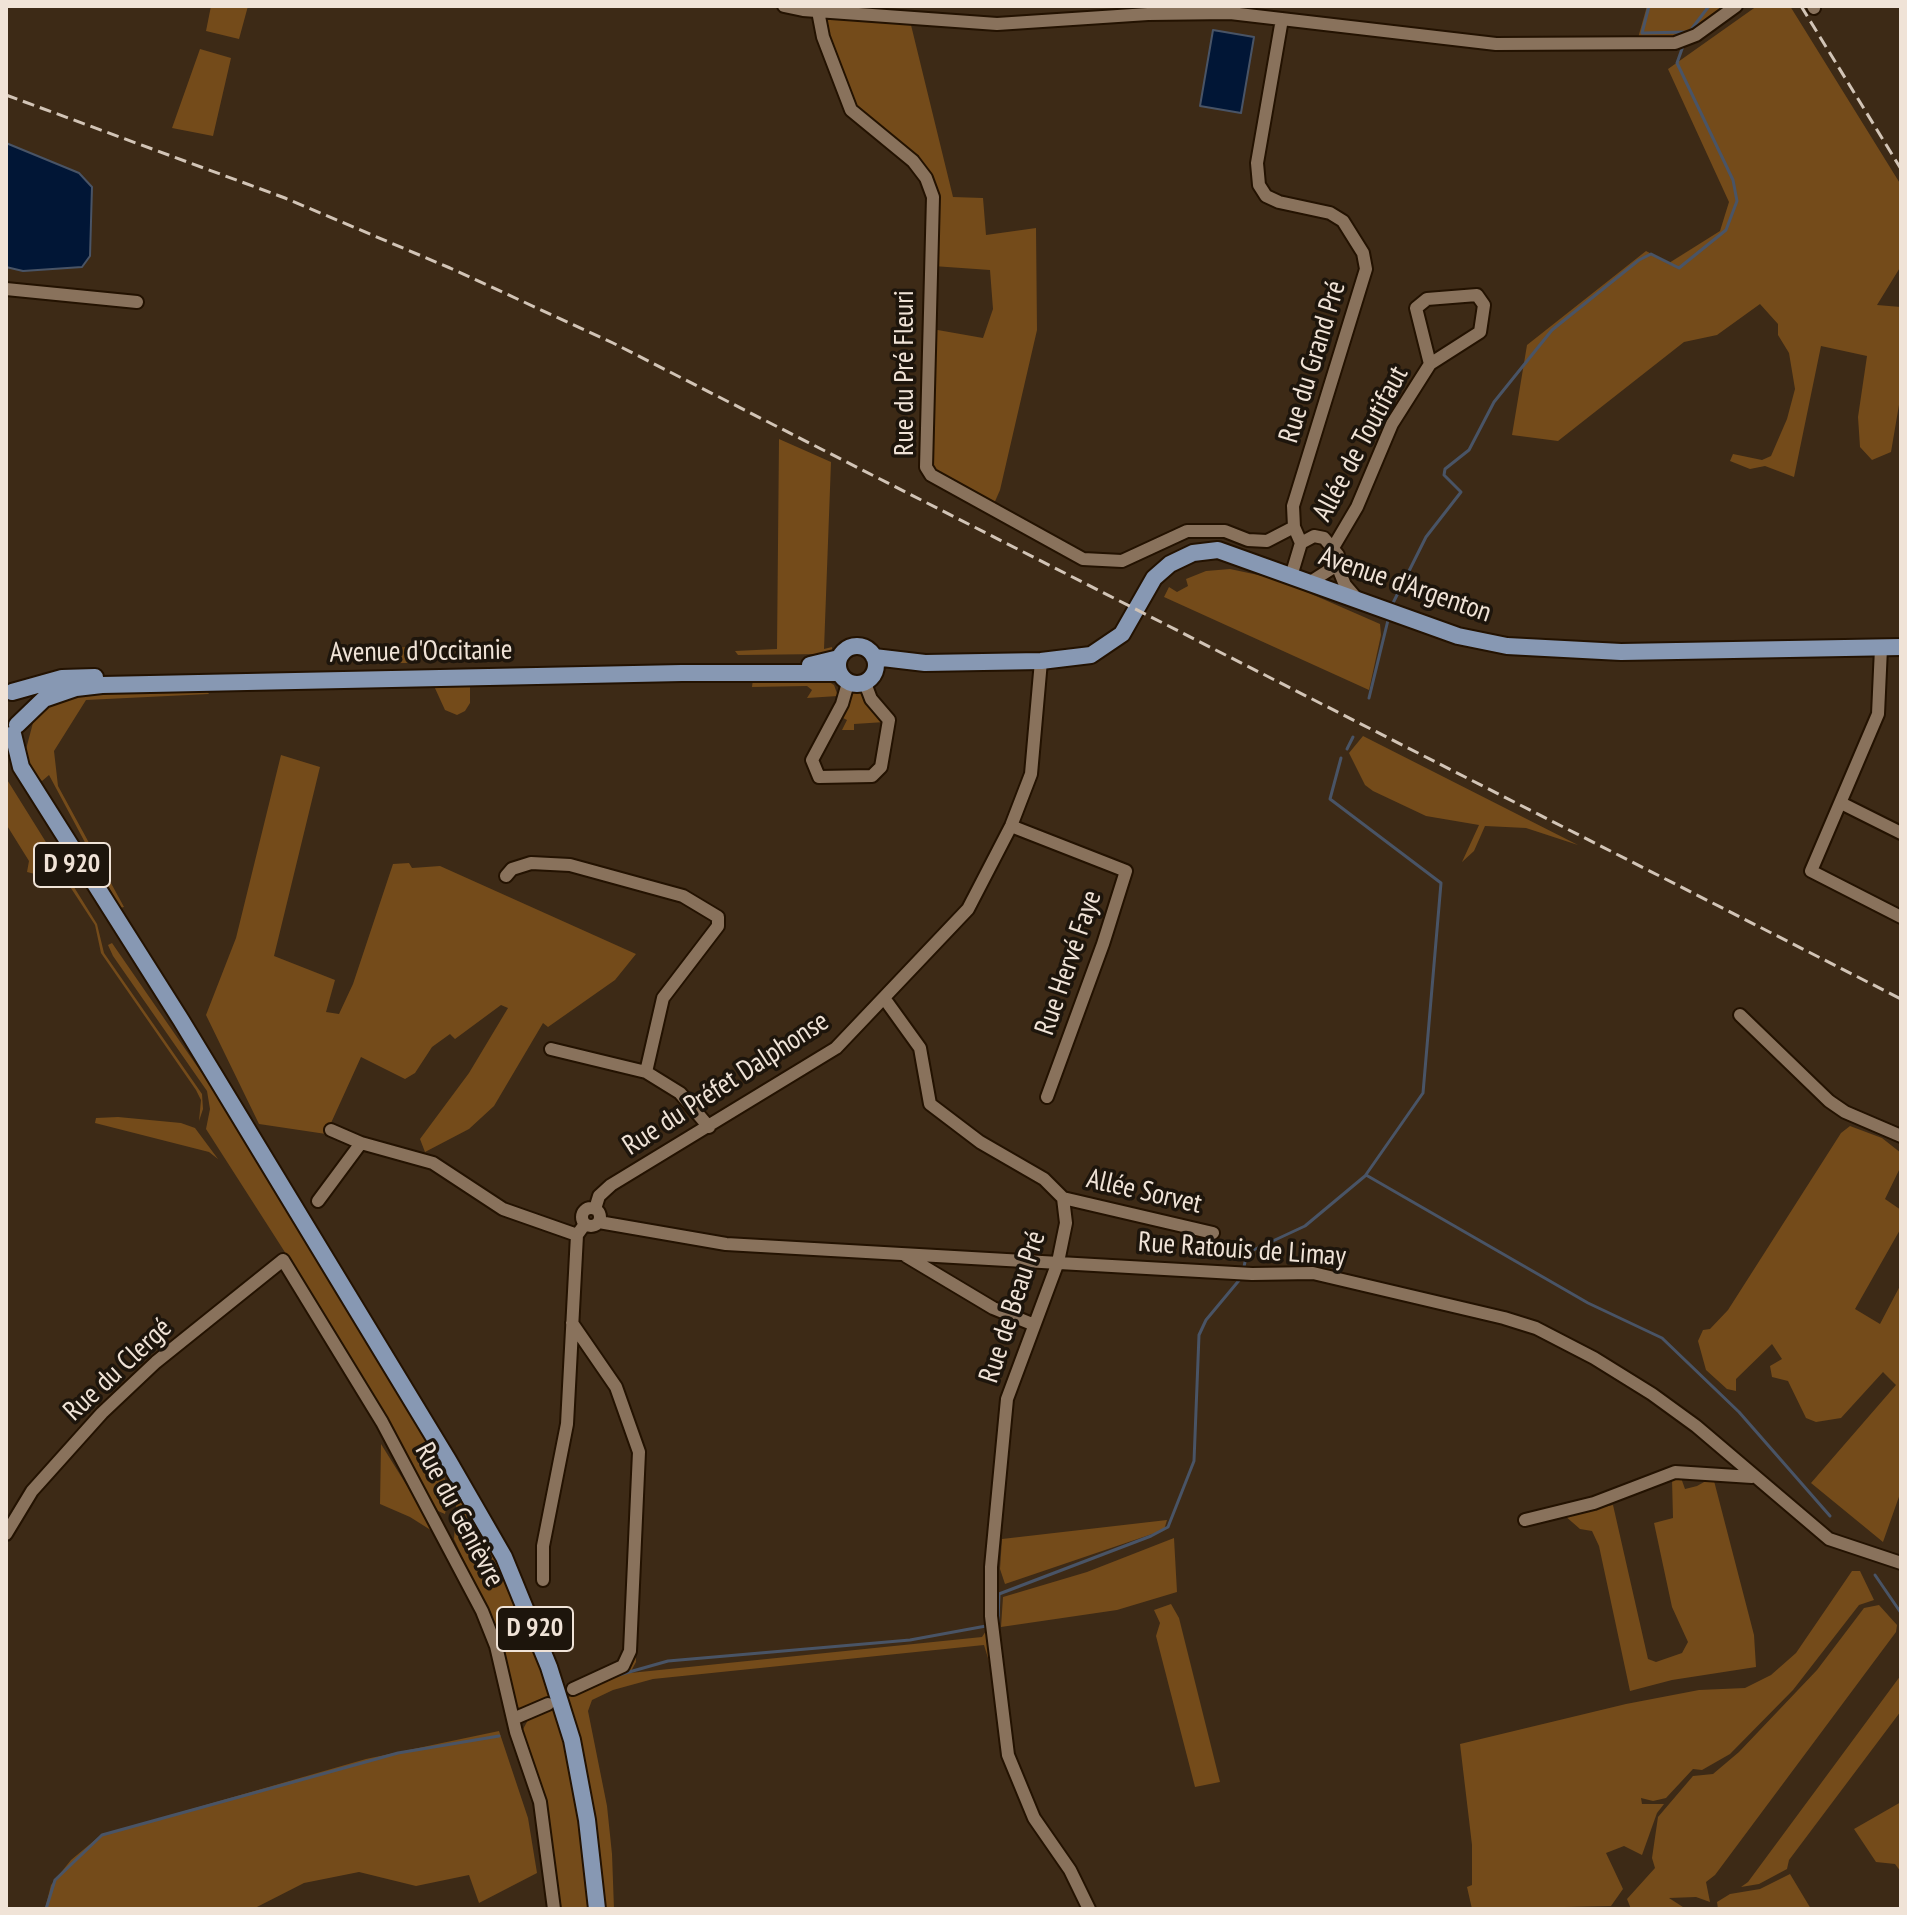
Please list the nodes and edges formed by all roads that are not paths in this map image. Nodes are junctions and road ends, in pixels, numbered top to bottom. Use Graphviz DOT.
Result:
graph roads {
  1 [pos="784,6"];
  2 [pos="1736,6"];
  3 [pos="817,8"];
  4 [pos="1181,10"];
  5 [pos="1282,19"];
  6 [pos="6,289"];
  7 [pos="137,302"];
  8 [pos="1430,364"];
  9 [pos="1294,527"];
  10 [pos="1301,543"];
  11 [pos="1334,546"];
  12 [pos="1337,565"];
  13 [pos="1292,573"];
  14 [pos="1312,581"];
  15 [pos="1357,599"];
  16 [pos="1901,647"];
  17 [pos="1881,648"];
  18 [pos="1041,661"];
  19 [pos="857,671"];
  20 [pos="9,688"];
  21 [pos="12,734"];
  22 [pos="6,766"];
  23 [pos="1841,803"];
  24 [pos="1011,826"];
  25 [pos="1901,833"];
  26 [pos="506,876"];
  27 [pos="1901,917"];
  28 [pos="884,998"];
  29 [pos="1740,1015"];
  30 [pos="190,1037"];
  31 [pos="551,1049"];
  32 [pos="646,1072"];
  33 [pos="1047,1097"];
  34 [pos="709,1127"];
  35 [pos="331,1130"];
  36 [pos="1901,1136"];
  37 [pos="361,1143"];
  38 [pos="1063,1198"];
  39 [pos="318,1201"];
  40 [pos="595,1209"];
  41 [pos="599,1222"];
  42 [pos="585,1224"];
  43 [pos="1213,1233"];
  44 [pos="577,1235"];
  45 [pos="904,1254"];
  46 [pos="283,1260"];
  47 [pos="1058,1262"];
  48 [pos="572,1323"];
  49 [pos="1032,1324"];
  50 [pos="1752,1477"];
  51 [pos="1525,1520"];
  52 [pos="6,1534"];
  53 [pos="1901,1563"];
  54 [pos="543,1580"];
  55 [pos="573,1689"];
  56 [pos="548,1704"];
  57 [pos="513,1719"];
  58 [pos="554,1909"];
  59 [pos="597,1909"];
  60 [pos="1089,1909"];
  1 -- 3 [label="street"];
  2 -- 5 [label="street"];
  3 -- 4 [label="street"];
  3 -- 9 [label="street, Rue du Pré Fleuri"];
  4 -- 5 [label="street"];
  5 -- 9 [label="street, Rue du Grand Pré"];
  6 -- 7 [label="street"];
  8 -- 8 [label="street, Allée de Toutifaut"];
  8 -- 11 [label="street, Allée de Toutifaut"];
  9 -- 10 [label="street"];
  10 -- 11 [label="street"];
  10 -- 13 [label="street"];
  11 -- 12 [label="street"];
  12 -- 14 [label="street"];
  12 -- 15 [label="street"];
  13 -- 14 [label="main road, Avenue d'Argenton"];
  13 -- 18 [label="main road, Avenue d'Argenton"];
  14 -- 15 [label="main road, Avenue d'Argenton"];
  15 -- 17 [label="main road, Avenue d'Argenton"];
  16 -- 17 [label="main road, Avenue d'Argenton"];
  17 -- 23 [label="street"];
  18 -- 19 [label="main road, Avenue d'Occitanie"];
  18 -- 24 [label="street, Rue du Préfet Dalphonse"];
  19 -- 19 [label="street"];
  19 -- 20 [label="main road, Avenue d'Occitanie"];
  19 -- 21 [label="main road, Avenue d'Occitanie"];
  20 -- 21 [label="main road"];
  21 -- 30 [label="main road, D 920"];
  22 -- 30 [label="main road, D 920"];
  23 -- 25 [label="street"];
  23 -- 27 [label="street"];
  24 -- 28 [label="street, Rue du Préfet Dalphonse"];
  24 -- 33 [label="street, Rue Hervé Faye"];
  26 -- 32 [label="street"];
  28 -- 34 [label="street, Rue du Préfet Dalphonse"];
  28 -- 38 [label="street, Rue de Beau Pré"];
  29 -- 36 [label="street"];
  30 -- 59 [label="main road, D 920"];
  31 -- 32 [label="street"];
  32 -- 34 [label="street"];
  34 -- 40 [label="street, Rue du Préfet Dalphonse"];
  35 -- 37 [label="street"];
  37 -- 39 [label="street"];
  37 -- 44 [label="street"];
  38 -- 43 [label="street, Allée Sorvet"];
  38 -- 47 [label="street, Rue de Beau Pré"];
  40 -- 41 [label="street"];
  40 -- 42 [label="street"];
  41 -- 42 [label="street"];
  41 -- 45 [label="street, Rue Ratouis de Limay"];
  42 -- 44 [label="street"];
  44 -- 48 [label="street"];
  45 -- 47 [label="street, Rue Ratouis de Limay"];
  45 -- 49 [label="street"];
  46 -- 52 [label="street, Rue du Clergé"];
  46 -- 57 [label="street, Rue du Genièvre"];
  47 -- 49 [label="street, Rue de Beau Pré"];
  47 -- 50 [label="street, Rue Ratouis de Limay"];
  48 -- 54 [label="street"];
  48 -- 55 [label="street"];
  49 -- 60 [label="street, Rue de Beau Pré"];
  50 -- 51 [label="street"];
  50 -- 53 [label="street, Rue Ratouis de Limay"];
  56 -- 57 [label="street"];
  57 -- 58 [label="street, Rue du Genièvre"];
}
